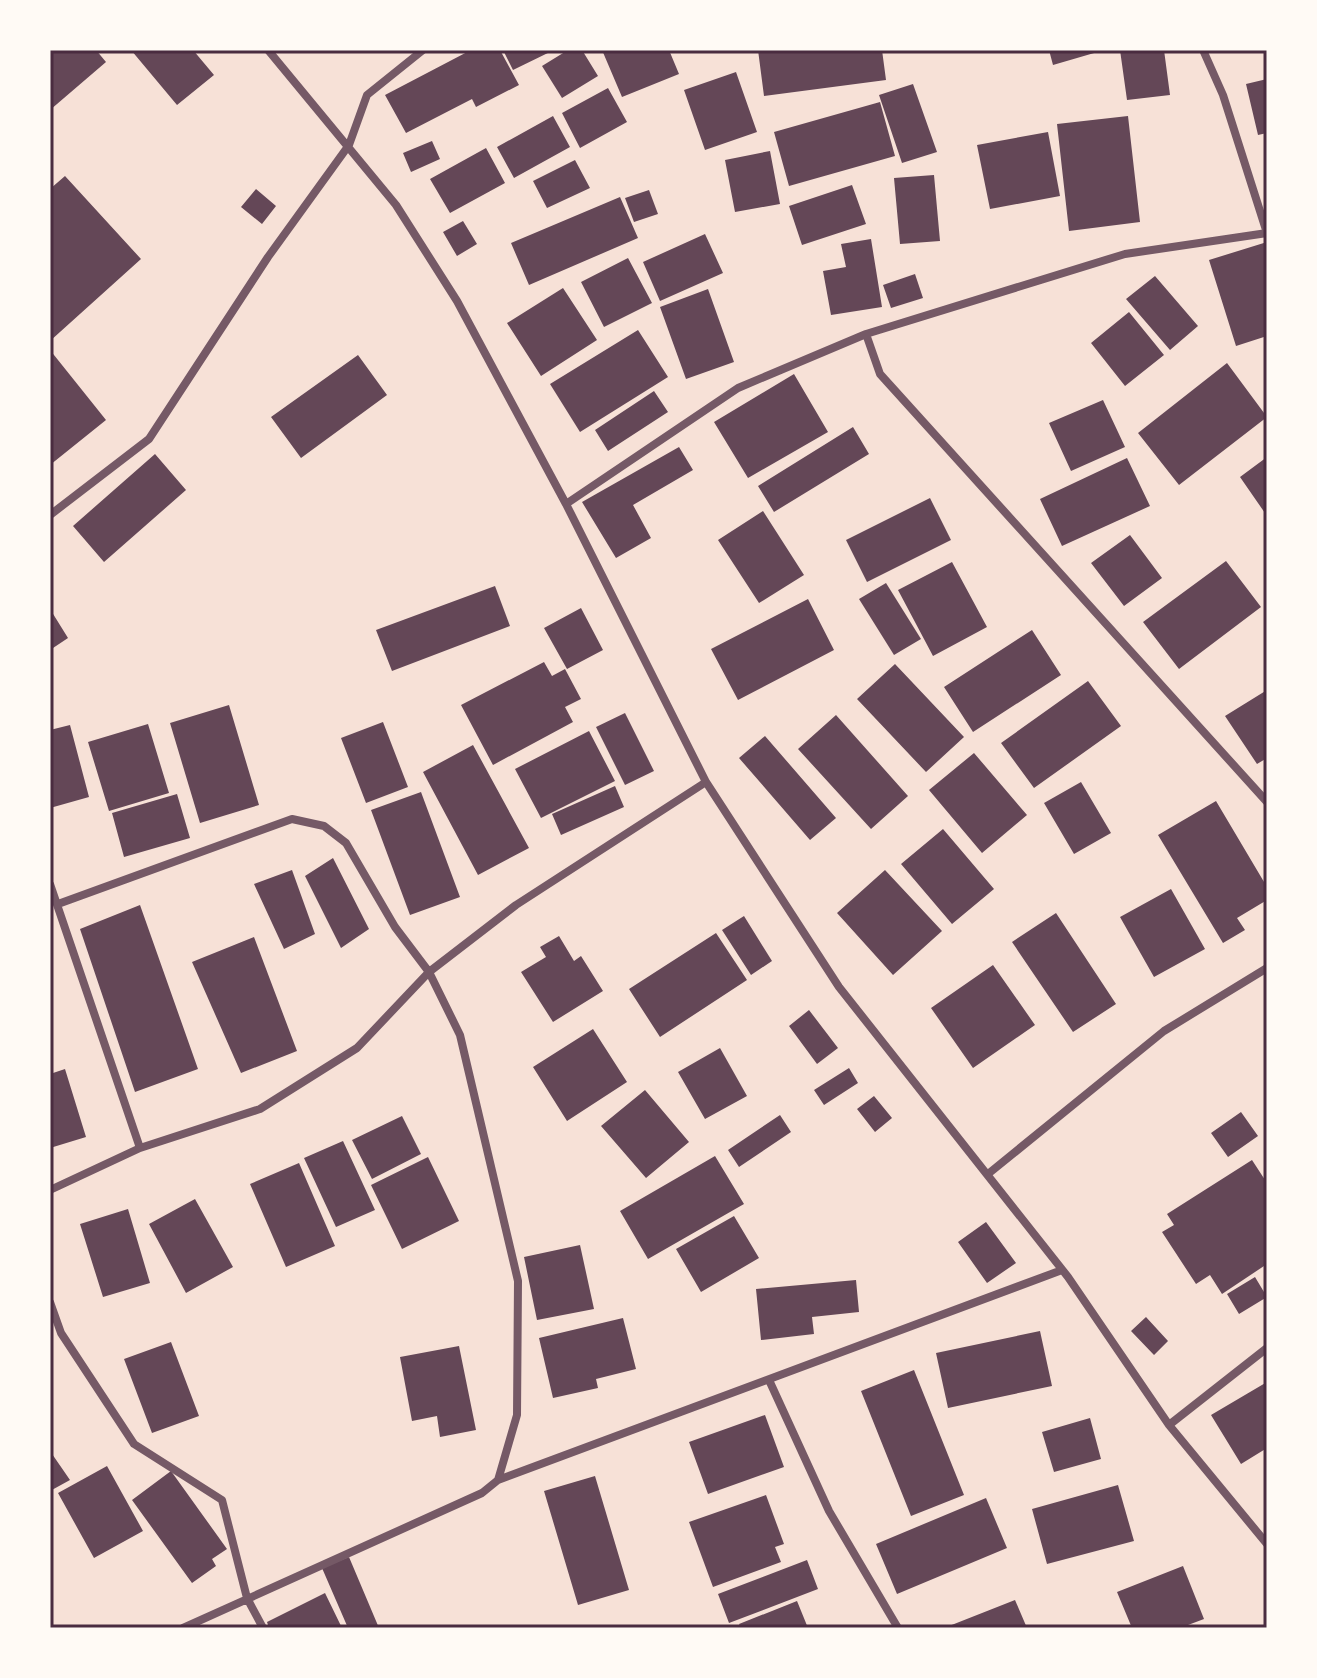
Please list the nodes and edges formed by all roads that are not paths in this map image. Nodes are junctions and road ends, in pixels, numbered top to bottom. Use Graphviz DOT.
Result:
graph roads {
  1 [pos="268,50"];
  2 [pos="423,50"];
  3 [pos="1203,50"];
  4 [pos="349,145"];
  5 [pos="1267,233"];
  6 [pos="866,334"];
  7 [pos="566,504"];
  8 [pos="50,515"];
  9 [pos="706,782"];
  10 [pos="1267,802"];
  11 [pos="50,884"];
  12 [pos="58,904"];
  13 [pos="1267,968"];
  14 [pos="429,972"];
  15 [pos="140,1148"];
  16 [pos="988,1174"];
  17 [pos="50,1190"];
  18 [pos="1062,1270"];
  19 [pos="50,1302"];
  20 [pos="1267,1348"];
  21 [pos="769,1380"];
  22 [pos="1169,1425"];
  23 [pos="498,1480"];
  24 [pos="1267,1544"];
  25 [pos="247,1598"];
  26 [pos="183,1628"];
  27 [pos="263,1628"];
  28 [pos="898,1628"];
  1 -- 4 [label="street"];
  2 -- 4 [label="street"];
  3 -- 5 [label="street"];
  4 -- 7 [label="street"];
  4 -- 8 [label="street"];
  5 -- 6 [label="street"];
  6 -- 7 [label="street"];
  6 -- 10 [label="street"];
  7 -- 9 [label="street"];
  9 -- 14 [label="street"];
  9 -- 16 [label="street"];
  11 -- 12 [label="street"];
  12 -- 14 [label="street"];
  12 -- 15 [label="street"];
  13 -- 16 [label="street"];
  14 -- 15 [label="street"];
  14 -- 23 [label="street"];
  15 -- 17 [label="street"];
  16 -- 18 [label="street"];
  18 -- 21 [label="street"];
  18 -- 22 [label="street"];
  19 -- 25 [label="street"];
  20 -- 22 [label="street"];
  21 -- 23 [label="street"];
  21 -- 28 [label="street"];
  22 -- 24 [label="street"];
  23 -- 25 [label="street"];
  25 -- 26 [label="street"];
  25 -- 27 [label="street"];
}
